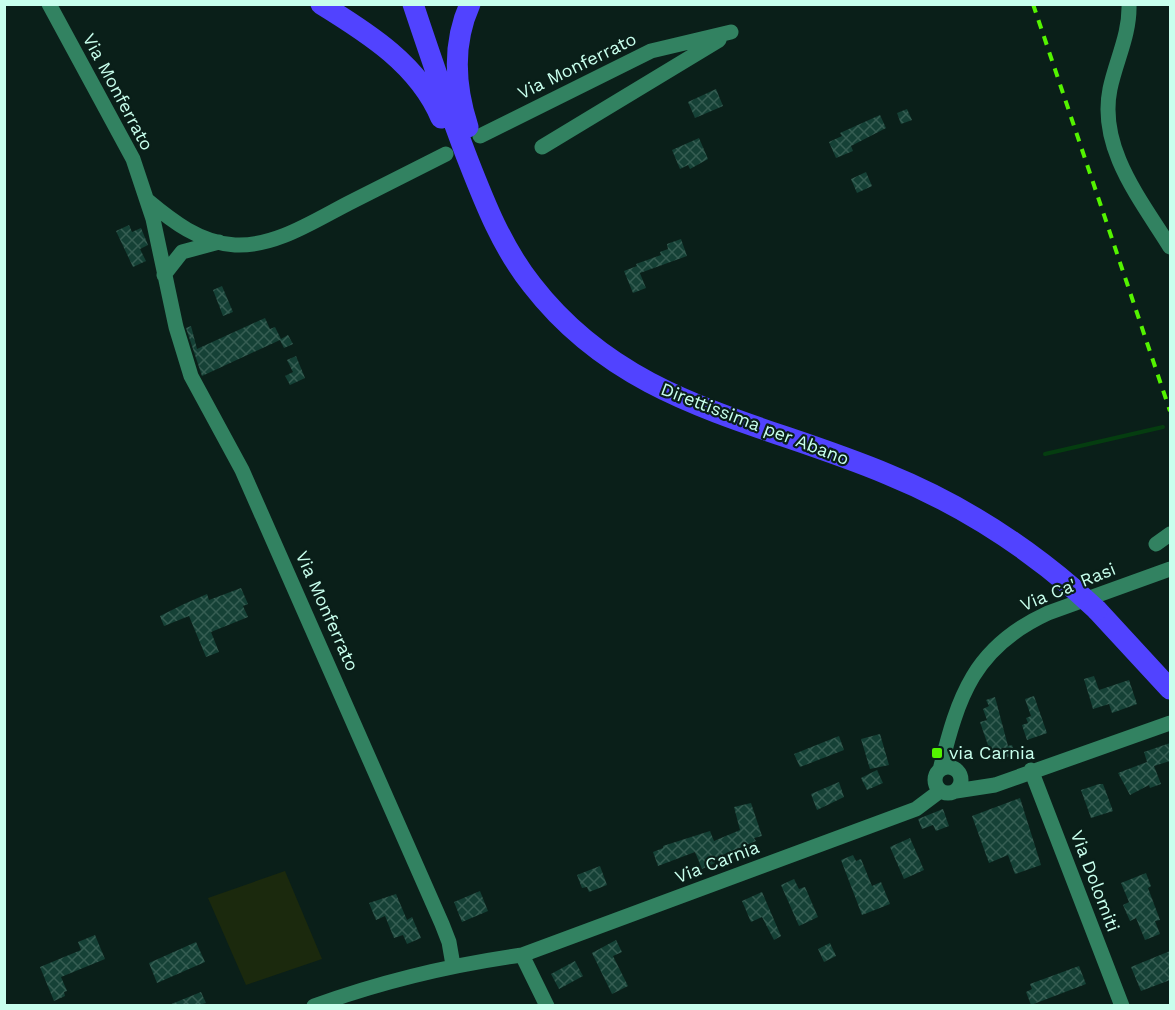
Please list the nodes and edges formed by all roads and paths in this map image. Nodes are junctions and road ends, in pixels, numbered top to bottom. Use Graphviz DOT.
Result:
graph roads {
  1 [pos="49,4"];
  2 [pos="321,4"];
  3 [pos="413,4"];
  4 [pos="470,4"];
  5 [pos="1129,4"];
  6 [pos="662,49"];
  7 [pos="672,70"];
  8 [pos="480,136"];
  9 [pos="542,147"];
  10 [pos="446,154"];
  11 [pos="147,200"];
  12 [pos="490,218"];
  13 [pos="176,225"];
  14 [pos="157,236"];
  15 [pos="219,242"];
  16 [pos="1170,247"];
  17 [pos="182,252"];
  18 [pos="164,275"];
  19 [pos="1170,534"];
  20 [pos="1156,544"];
  21 [pos="1170,569"];
  22 [pos="1170,689"];
  23 [pos="1170,723"];
  24 [pos="1031,770"];
  25 [pos="948,780"];
  26 [pos="522,955"];
  27 [pos="453,965"];
  28 [pos="314,1005"];
  29 [pos="547,1005"];
  30 [pos="1122,1005"];
  1 -- 11 [label="street, Via Monferrato"];
  2 -- 12 [label="highway"];
  3 -- 12 [label="highway, Direttissima per Abano"];
  4 -- 12 [label="highway"];
  5 -- 16 [label="street"];
  6 -- 7 [label="street"];
  6 -- 7 [label="street, Via Monferrato"];
  6 -- 8 [label="street, Via Monferrato"];
  7 -- 9 [label="street"];
  10 -- 15 [label="street"];
  11 -- 13 [label="street"];
  11 -- 14 [label="street, Via Monferrato"];
  12 -- 22 [label="highway, Direttissima per Abano, bridge"];
  13 -- 14 [label="street"];
  13 -- 15 [label="street"];
  14 -- 17 [label="street"];
  14 -- 18 [label="street, Via Monferrato"];
  15 -- 17 [label="street"];
  17 -- 18 [label="street"];
  18 -- 27 [label="street, Via Monferrato"];
  19 -- 20 [label="street"];
  21 -- 25 [label="street, Via Ca' Rasi"];
  23 -- 24 [label="street"];
  24 -- 25 [label="street"];
  24 -- 30 [label="street, Via Dolomiti"];
  25 -- 26 [label="street, Via Carnia"];
  26 -- 27 [label="street, Via Carnia"];
  26 -- 29 [label="street"];
  27 -- 28 [label="street, Via Carnia"];
}
